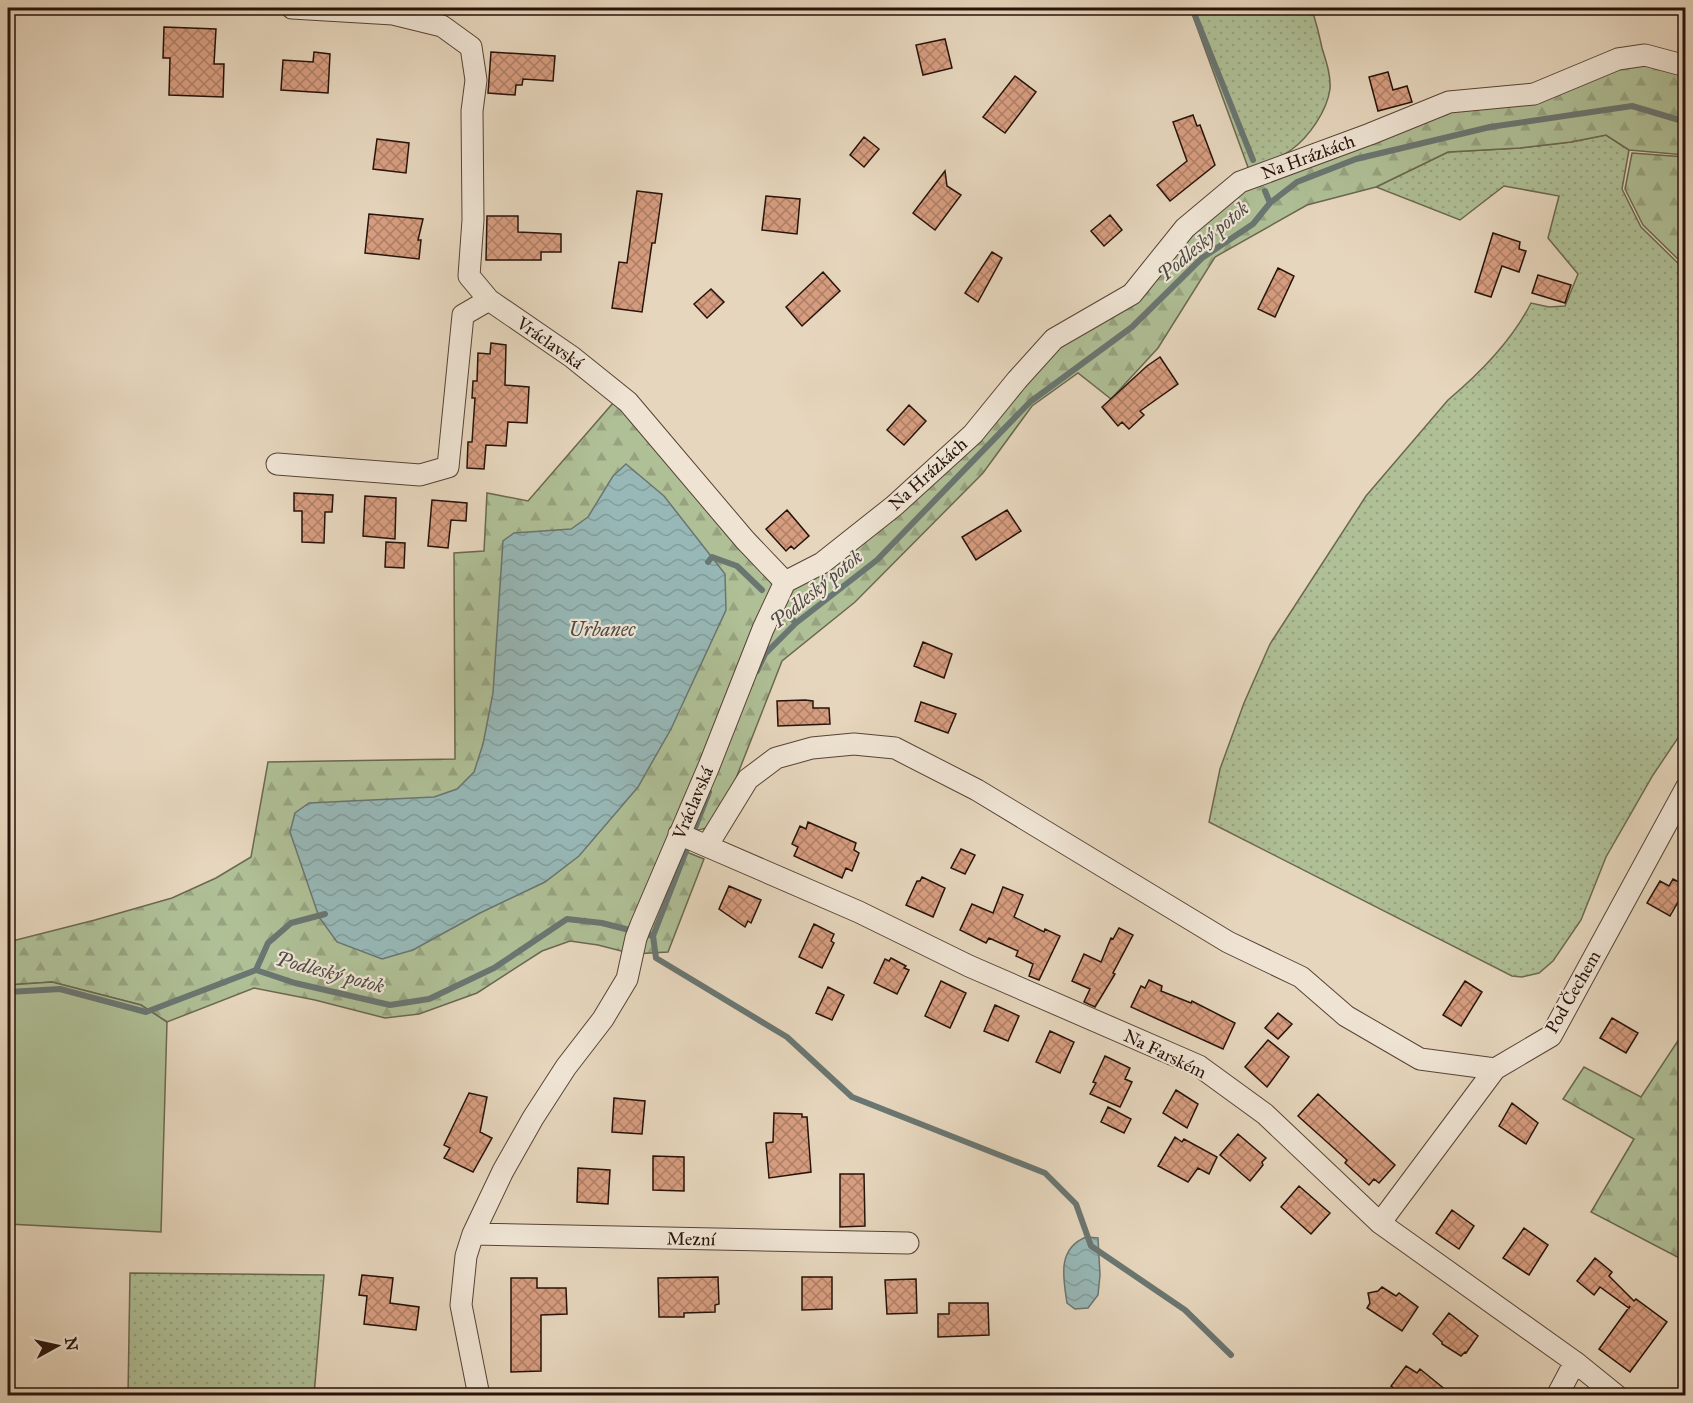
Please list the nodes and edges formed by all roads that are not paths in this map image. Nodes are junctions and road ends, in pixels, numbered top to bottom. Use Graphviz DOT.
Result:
graph roads {
  1 [pos="292,8"];
  2 [pos="1686,66"];
  3 [pos="489,300"];
  4 [pos="277,464"];
  5 [pos="785,582"];
  6 [pos="1686,788"];
  7 [pos="692,839"];
  8 [pos="1495,1069"];
  9 [pos="1380,1223"];
  10 [pos="473,1234"];
  11 [pos="908,1244"];
  12 [pos="1575,1362"];
  13 [pos="479,1395"];
  14 [pos="1557,1395"];
  15 [pos="1617,1395"];
  1 -- 3 [label="street, Vráclavská"];
  2 -- 5 [label="street, Na Hrázkách"];
  3 -- 4 [label="street"];
  3 -- 5 [label="street, Vráclavská"];
  5 -- 7 [label="street, Vráclavská"];
  6 -- 8 [label="street, Pod Čechem"];
  7 -- 8 [label="street"];
  7 -- 9 [label="street, Na Farském"];
  7 -- 10 [label="street, Vráclavská"];
  8 -- 9 [label="street, Pod Čechem"];
  9 -- 12 [label="street, Na Farském"];
  10 -- 11 [label="street, Mezní"];
  10 -- 13 [label="street, Vráclavská"];
  12 -- 14 [label="street"];
  12 -- 15 [label="street, Na Farském"];
}
